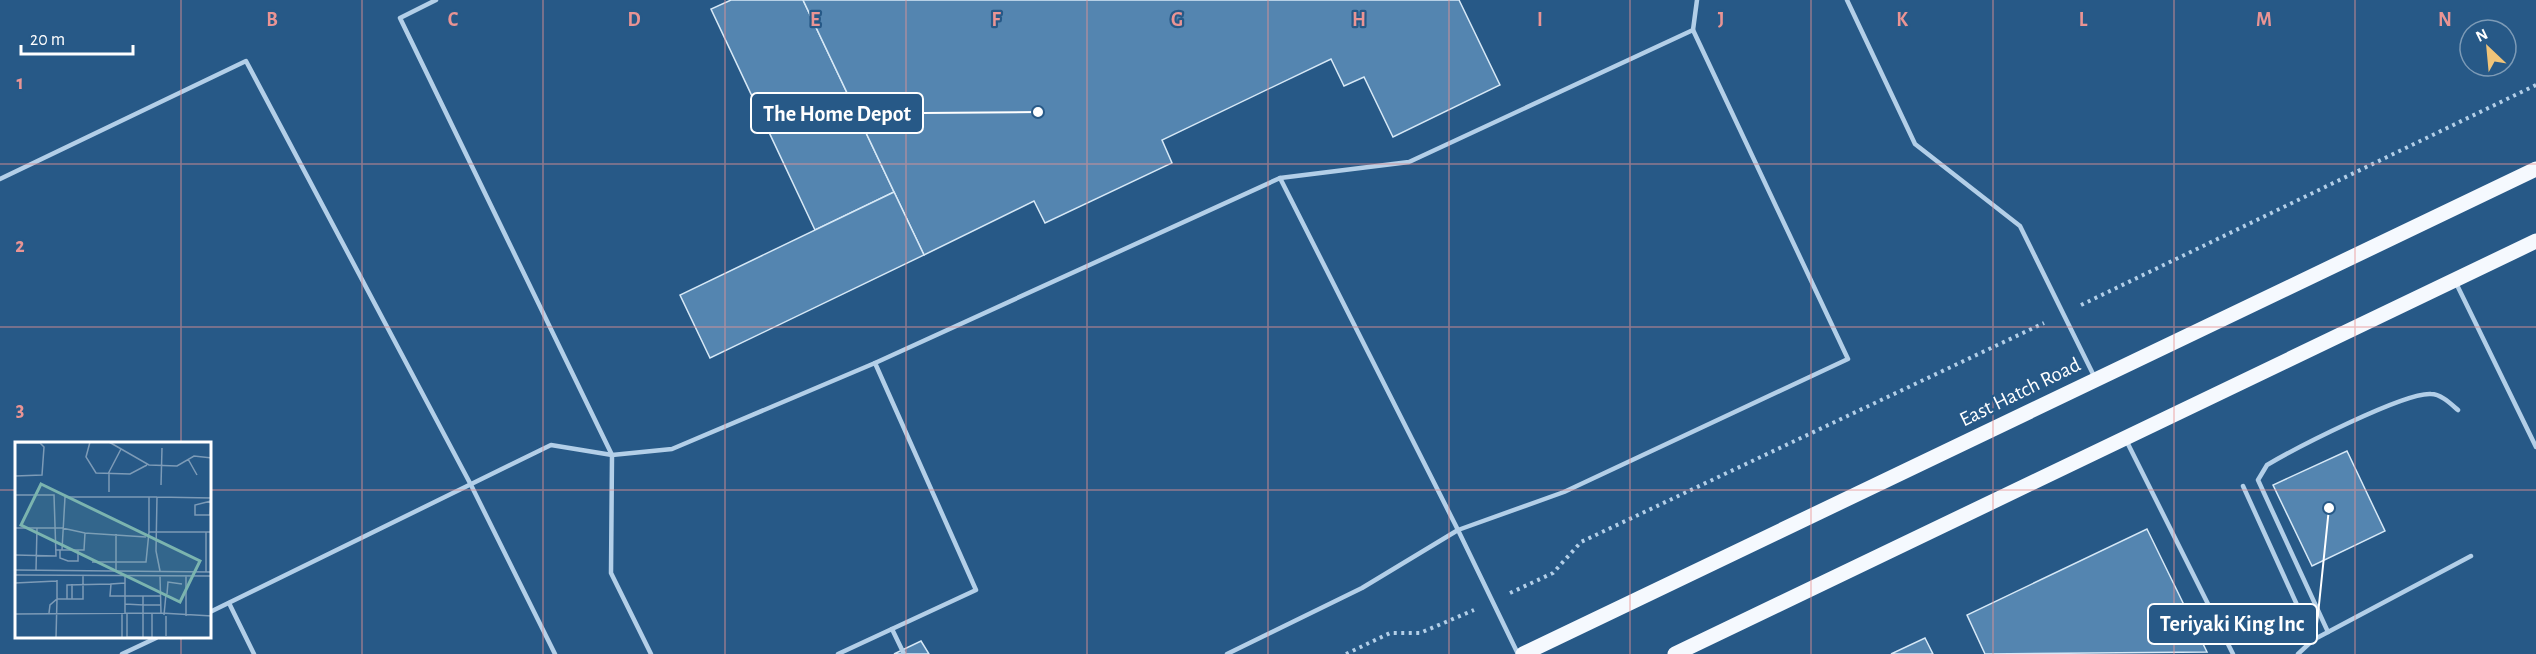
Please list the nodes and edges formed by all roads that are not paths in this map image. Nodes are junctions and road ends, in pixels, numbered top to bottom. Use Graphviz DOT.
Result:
graph roads {
  1 [pos="436,0"];
  2 [pos="1697,0"];
  3 [pos="1847,0"];
  4 [pos="1692,30"];
  5 [pos="2536,169"];
  6 [pos="1280,178"];
  7 [pos="0,179"];
  8 [pos="2536,241"];
  9 [pos="2454,279"];
  10 [pos="875,363"];
  11 [pos="2096,380"];
  12 [pos="2458,410"];
  13 [pos="2125,438"];
  14 [pos="2536,447"];
  15 [pos="612,455"];
  16 [pos="471,485"];
  17 [pos="2243,486"];
  18 [pos="1458,530"];
  19 [pos="2471,556"];
  20 [pos="229,603"];
  21 [pos="212,611"];
  22 [pos="892,629"];
  23 [pos="2328,632"];
  24 [pos="154,639"];
  25 [pos="2313,640"];
  26 [pos="122,654"];
  27 [pos="254,654"];
  28 [pos="555,654"];
  29 [pos="651,654"];
  30 [pos="838,654"];
  31 [pos="904,654"];
  32 [pos="1227,654"];
  33 [pos="1518,654"];
  34 [pos="1523,654"];
  35 [pos="1674,654"];
  36 [pos="2232,654"];
  37 [pos="2298,654"];
  1 -- 15 [label="lane"];
  2 -- 4 [label="lane"];
  3 -- 11 [label="lane"];
  4 -- 6 [label="lane"];
  4 -- 18 [label="lane"];
  5 -- 11 [label="main road, East Hatch Road"];
  6 -- 10 [label="lane"];
  6 -- 18 [label="lane"];
  7 -- 16 [label="lane"];
  8 -- 9 [label="main road"];
  9 -- 13 [label="main road"];
  9 -- 14 [label="lane"];
  10 -- 15 [label="lane"];
  10 -- 22 [label="lane"];
  11 -- 34 [label="main road, East Hatch Road"];
  12 -- 23 [label="lane"];
  13 -- 35 [label="main road"];
  13 -- 36 [label="lane"];
  15 -- 16 [label="lane"];
  15 -- 29 [label="lane"];
  16 -- 20 [label="lane"];
  16 -- 28 [label="lane"];
  17 -- 25 [label="lane"];
  18 -- 32 [label="lane"];
  18 -- 33 [label="lane"];
  19 -- 23 [label="lane"];
  20 -- 21 [label="lane"];
  20 -- 27 [label="lane"];
  22 -- 30 [label="lane"];
  22 -- 31 [label="lane"];
  23 -- 25 [label="lane"];
  24 -- 26 [label="lane"];
  25 -- 37 [label="lane"];
}
